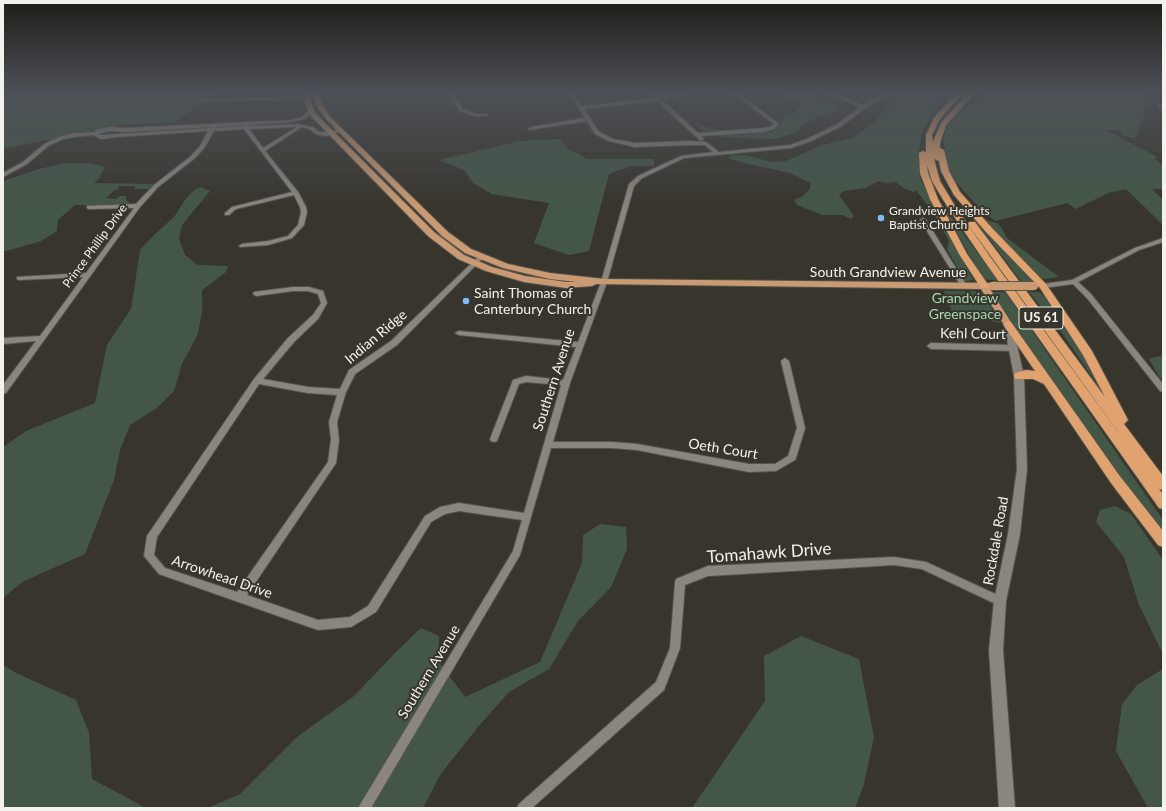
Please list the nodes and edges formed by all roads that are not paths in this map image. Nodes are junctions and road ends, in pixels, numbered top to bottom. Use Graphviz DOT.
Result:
graph roads {
  1 [pos="102,131"];
  2 [pos="212,131"];
  3 [pos="250,131"];
  4 [pos="293,131"];
  5 [pos="315,131"];
  6 [pos="327,131"];
  7 [pos="339,131"];
  8 [pos="342,131"];
  9 [pos="596,131"];
  10 [pos="694,131"];
  11 [pos="752,131"];
  12 [pos="828,131"];
  13 [pos="935,131"];
  14 [pos="330,134"];
  15 [pos="698,135"];
  16 [pos="932,141"];
  17 [pos="706,144"];
  18 [pos="263,150"];
  19 [pos="717,153"];
  20 [pos="3,174"];
  21 [pos="296,193"];
  22 [pos="138,206"];
  23 [pos="89,207"];
  24 [pos="422,212"];
  25 [pos="227,214"];
  26 [pos="414,215"];
  27 [pos="923,220"];
  28 [pos="1163,240"];
  29 [pos="242,246"];
  30 [pos="481,257"];
  31 [pos="474,263"];
  32 [pos="87,276"];
  33 [pos="19,278"];
  34 [pos="604,282"];
  35 [pos="1074,282"];
  36 [pos="964,286"];
  37 [pos="988,286"];
  38 [pos="1039,286"];
  39 [pos="256,294"];
  40 [pos="1008,324"];
  41 [pos="459,333"];
  42 [pos="40,338"];
  43 [pos="3,340"];
  44 [pos="579,345"];
  45 [pos="931,346"];
  46 [pos="1014,348"];
  47 [pos="785,361"];
  48 [pos="1019,376"];
  49 [pos="257,381"];
  50 [pos="1047,382"];
  51 [pos="566,383"];
  52 [pos="1163,388"];
  53 [pos="3,391"];
  54 [pos="342,392"];
  55 [pos="494,440"];
  56 [pos="548,445"];
  57 [pos="1147,464"];
  58 [pos="1163,485"];
  59 [pos="1163,504"];
  60 [pos="526,517"];
  61 [pos="1163,541"];
  62 [pos="239,598"];
  63 [pos="1000,601"];
  64 [pos="364,808"];
  65 [pos="523,808"];
  66 [pos="1007,808"];
  1 -- 20 [label="street"];
  2 -- 22 [label="street, Prince Phillip Drive"];
  3 -- 18 [label="street"];
  4 -- 18 [label="street"];
  5 -- 14 [label="street"];
  6 -- 14 [label="main road, South Grandview Avenue"];
  7 -- 14 [label="street"];
  8 -- 24 [label="main road, South Grandview Avenue"];
  9 -- 17 [label="street"];
  10 -- 15 [label="street"];
  11 -- 15 [label="street"];
  12 -- 19 [label="street, Southern Avenue"];
  13 -- 16 [label="highway"];
  14 -- 26 [label="main road, South Grandview Avenue"];
  15 -- 17 [label="street"];
  16 -- 37 [label="highway"];
  16 -- 38 [label="highway"];
  16 -- 57 [label="highway, US 61"];
  16 -- 59 [label="highway, US 61"];
  17 -- 19 [label="street"];
  18 -- 21 [label="street"];
  19 -- 34 [label="street, Southern Avenue"];
  21 -- 25 [label="street"];
  21 -- 29 [label="street"];
  22 -- 23 [label="street"];
  22 -- 32 [label="street, Prince Phillip Drive"];
  24 -- 26 [label="main road"];
  24 -- 30 [label="main road, South Grandview Avenue"];
  26 -- 31 [label="main road, South Grandview Avenue"];
  27 -- 36 [label="street"];
  28 -- 35 [label="street, South Grandview Avenue"];
  30 -- 31 [label="street, Indian Ridge"];
  30 -- 34 [label="main road, South Grandview Avenue"];
  31 -- 34 [label="main road, South Grandview Avenue"];
  31 -- 54 [label="street, Indian Ridge"];
  32 -- 33 [label="street"];
  32 -- 42 [label="street, Prince Phillip Drive"];
  34 -- 36 [label="main road, South Grandview Avenue"];
  34 -- 44 [label="street, Southern Avenue"];
  35 -- 38 [label="street, South Grandview Avenue"];
  35 -- 52 [label="street"];
  36 -- 37 [label="main road, South Grandview Avenue"];
  37 -- 38 [label="main road, South Grandview Avenue, bridge"];
  37 -- 40 [label="main road, Rockdale Road"];
  38 -- 57 [label="highway"];
  39 -- 49 [label="street, Arrowhead Drive"];
  40 -- 46 [label="street, Rockdale Road"];
  40 -- 50 [label="highway"];
  41 -- 44 [label="street"];
  42 -- 43 [label="street"];
  42 -- 53 [label="street, Prince Phillip Drive"];
  44 -- 51 [label="street, Southern Avenue"];
  45 -- 46 [label="street, Kehl Court"];
  46 -- 48 [label="street, Rockdale Road"];
  47 -- 56 [label="street, Oeth Court"];
  48 -- 50 [label="highway"];
  48 -- 63 [label="street, Rockdale Road"];
  49 -- 54 [label="street"];
  49 -- 62 [label="street, Arrowhead Drive"];
  50 -- 61 [label="highway"];
  51 -- 55 [label="street"];
  51 -- 56 [label="street, Southern Avenue"];
  54 -- 62 [label="street, Indian Ridge"];
  56 -- 60 [label="street, Southern Avenue"];
  57 -- 58 [label="highway, US 61"];
  60 -- 62 [label="street, Arrowhead Drive"];
  60 -- 64 [label="street, Southern Avenue"];
  63 -- 65 [label="street, Tomahawk Drive"];
  63 -- 66 [label="street, Rockdale Road"];
}
